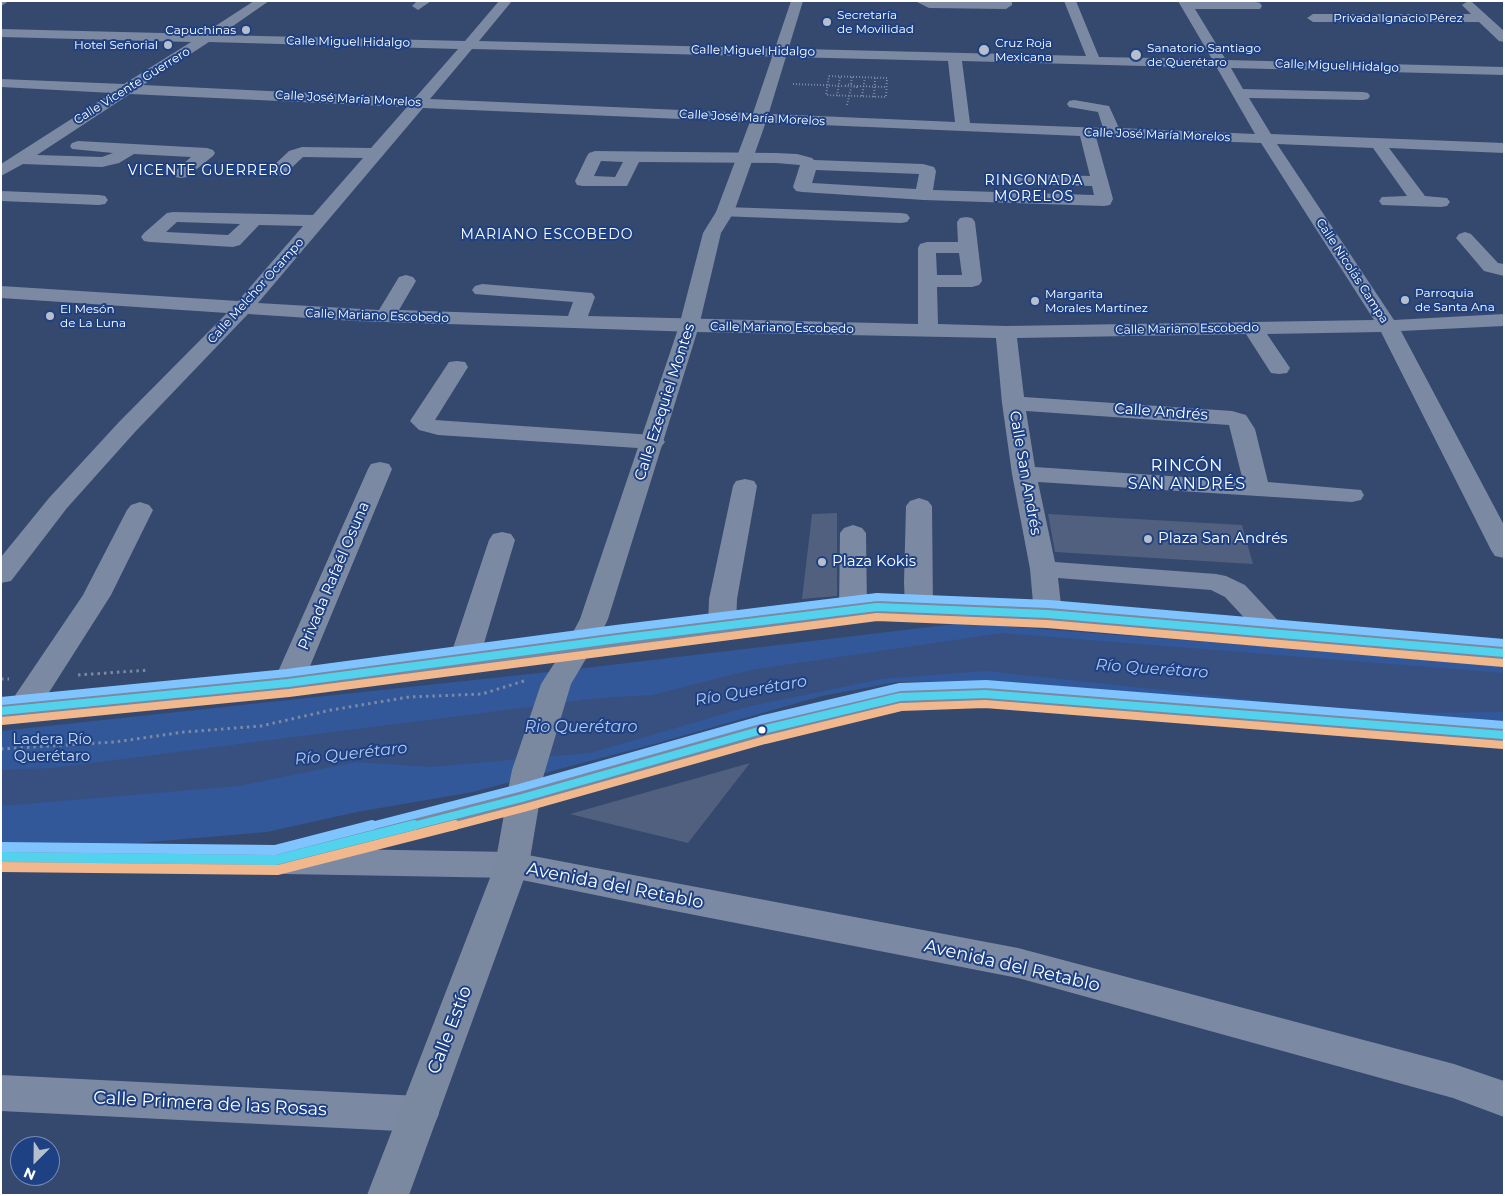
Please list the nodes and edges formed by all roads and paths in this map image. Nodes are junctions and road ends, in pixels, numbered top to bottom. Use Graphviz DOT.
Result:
graph roads {
  1 [pos="263,1"];
  2 [pos="506,1"];
  3 [pos="797,1"];
  4 [pos="921,1"];
  5 [pos="1006,1"];
  6 [pos="1070,1"];
  7 [pos="1464,1"];
  8 [pos="1185,3"];
  9 [pos="1256,6"];
  10 [pos="1313,18"];
  11 [pos="1482,18"];
  12 [pos="1,33"];
  13 [pos="1504,38"];
  14 [pos="207,39"];
  15 [pos="470,44"];
  16 [pos="781,52"];
  17 [pos="954,56"];
  18 [pos="1094,60"];
  19 [pos="1222,63"];
  20 [pos="1504,71"];
  21 [pos="26,72"];
  22 [pos="129,72"];
  23 [pos="153,73"];
  24 [pos="101,74"];
  25 [pos="71,76"];
  26 [pos="840,77"];
  27 [pos="865,78"];
  28 [pos="875,78"];
  29 [pos="3,84"];
  30 [pos="771,84"];
  31 [pos="827,85"];
  32 [pos="838,86"];
  33 [pos="863,86"];
  34 [pos="875,87"];
  35 [pos="887,87"];
  36 [pos="128,89"];
  37 [pos="1240,93"];
  38 [pos="837,96"];
  39 [pos="862,96"];
  40 [pos="1363,96"];
  41 [pos="874,97"];
  42 [pos="419,102"];
  43 [pos="1074,104"];
  44 [pos="759,119"];
  45 [pos="963,128"];
  46 [pos="1087,133"];
  47 [pos="1113,133"];
  48 [pos="1266,139"];
  49 [pos="1378,144"];
  50 [pos="78,146"];
  51 [pos="1504,148"];
  52 [pos="131,149"];
  53 [pos="376,153"];
  54 [pos="633,157"];
  55 [pos="744,158"];
  56 [pos="20,159"];
  57 [pos="340,163"];
  58 [pos="809,165"];
  59 [pos="1,171"];
  60 [pos="181,172"];
  61 [pos="1004,178"];
  62 [pos="1100,181"];
  63 [pos="933,195"];
  64 [pos="1,196"];
  65 [pos="99,200"];
  66 [pos="1388,201"];
  67 [pos="1419,201"];
  68 [pos="1441,202"];
  69 [pos="725,212"];
  70 [pos="901,218"];
  71 [pos="255,219"];
  72 [pos="318,222"];
  73 [pos="966,222"];
  74 [pos="1465,238"];
  75 [pos="968,247"];
  76 [pos="1504,270"];
  77 [pos="565,277"];
  78 [pos="406,281"];
  79 [pos="929,281"];
  80 [pos="482,290"];
  81 [pos="1,292"];
  82 [pos="585,297"];
  83 [pos="242,309"];
  84 [pos="385,316"];
  85 [pos="576,322"];
  86 [pos="690,326"];
  87 [pos="1388,326"];
  88 [pos="1500,326"];
  89 [pos="1252,328"];
  90 [pos="928,330"];
  91 [pos="1006,332"];
  92 [pos="458,367"];
  93 [pos="1279,368"];
  94 [pos="1013,403"];
  95 [pos="653,442"];
  96 [pos="380,469"];
  97 [pos="1024,474"];
  98 [pos="745,486"];
  99 [pos="1257,487"];
  100 [pos="1352,495"];
  101 [pos="920,506"];
  102 [pos="140,510"];
  103 [pos="853,533"];
  104 [pos="502,540"];
  105 [pos="1504,550"];
  106 [pos="1043,569"];
  107 [pos="1,575"];
  108 [pos="919,609"];
  109 [pos="853,610"];
  110 [pos="1048,614"];
  111 [pos="722,626"];
  112 [pos="1274,633"];
  113 [pos="580,644"];
  114 [pos="552,648"];
  115 [pos="1504,653"];
  116 [pos="464,660"];
  117 [pos="288,683"];
  118 [pos="12,710"];
  119 [pos="1504,735"];
  120 [pos="1,748"];
  121 [pos="526,784"];
  122 [pos="1,857"];
  123 [pos="276,860"];
  124 [pos="512,865"];
  125 [pos="1,1093"];
  126 [pos="1504,1099"];
  127 [pos="419,1114"];
  128 [pos="388,1195"];
  1 -- 14 [label="street, Calle Vicente Guerrero"];
  2 -- 15 [label="street, Calle Melchor Ocampo"];
  3 -- 16 [label="main road, Calle Ezequiel Montes"];
  4 -- 5 [label="street"];
  6 -- 18 [label="street"];
  7 -- 11 [label="street"];
  8 -- 9 [label="street"];
  8 -- 19 [label="street, Calle Nicolás Campa"];
  10 -- 11 [label="street, Privada Ignacio Pérez"];
  11 -- 13 [label="street"];
  12 -- 14 [label="street, Calle Miguel Hidalgo"];
  14 -- 15 [label="street, Calle Miguel Hidalgo"];
  14 -- 23 [label="street, Calle Vicente Guerrero"];
  15 -- 16 [label="street, Calle Miguel Hidalgo"];
  15 -- 42 [label="street, Calle Melchor Ocampo"];
  16 -- 17 [label="street, Calle Miguel Hidalgo"];
  16 -- 30 [label="main road, Calle Ezequiel Montes"];
  17 -- 18 [label="street, Calle Miguel Hidalgo"];
  17 -- 45 [label="street"];
  18 -- 19 [label="street, Calle Miguel Hidalgo"];
  19 -- 20 [label="street, Calle Miguel Hidalgo"];
  19 -- 37 [label="street, Calle Nicolás Campa"];
  21 -- 29 [label="street"];
  22 -- 23 [label="street"];
  23 -- 36 [label="street, Calle Vicente Guerrero"];
  24 -- 25 [label="street"];
  26 -- 27 [label="path"];
  26 -- 31 [label="path"];
  26 -- 32 [label="path"];
  27 -- 28 [label="path"];
  27 -- 33 [label="path"];
  28 -- 34 [label="path"];
  28 -- 35 [label="path"];
  29 -- 36 [label="street, Calle José María Morelos"];
  30 -- 31 [label="path"];
  30 -- 44 [label="main road, Calle Ezequiel Montes"];
  31 -- 32 [label="path"];
  31 -- 38 [label="path"];
  32 -- 33 [label="path"];
  32 -- 38 [label="path"];
  33 -- 34 [label="path"];
  33 -- 39 [label="path"];
  34 -- 35 [label="path"];
  34 -- 41 [label="path"];
  35 -- 41 [label="path"];
  36 -- 42 [label="street, Calle José María Morelos"];
  36 -- 56 [label="street, Calle Vicente Guerrero"];
  37 -- 40 [label="street"];
  37 -- 48 [label="street, Calle Nicolás Campa"];
  38 -- 39 [label="path"];
  39 -- 41 [label="path"];
  42 -- 44 [label="street, Calle José María Morelos"];
  42 -- 53 [label="street, Calle Melchor Ocampo"];
  43 -- 47 [label="street"];
  44 -- 45 [label="street, Calle José María Morelos"];
  44 -- 55 [label="main road, Calle Ezequiel Montes"];
  45 -- 46 [label="street, Calle José María Morelos"];
  46 -- 47 [label="street, Calle José María Morelos"];
  46 -- 62 [label="street"];
  47 -- 48 [label="street, Calle José María Morelos"];
  48 -- 49 [label="street, Calle José María Morelos"];
  48 -- 87 [label="street, Calle Nicolás Campa"];
  49 -- 51 [label="street, Calle José María Morelos"];
  49 -- 67 [label="street"];
  50 -- 52 [label="street"];
  52 -- 56 [label="street"];
  52 -- 60 [label="street"];
  53 -- 57 [label="street"];
  53 -- 72 [label="street, Calle Melchor Ocampo"];
  54 -- 55 [label="street"];
  55 -- 58 [label="street"];
  55 -- 69 [label="main road, Calle Ezequiel Montes"];
  56 -- 59 [label="street, Calle Vicente Guerrero"];
  58 -- 58 [label="street"];
  61 -- 62 [label="street"];
  62 -- 63 [label="street"];
  64 -- 65 [label="street"];
  66 -- 67 [label="street"];
  67 -- 68 [label="street"];
  69 -- 70 [label="street"];
  69 -- 86 [label="main road, Calle Ezequiel Montes"];
  71 -- 72 [label="street"];
  72 -- 83 [label="street, Calle Melchor Ocampo"];
  73 -- 75 [label="street"];
  74 -- 76 [label="street"];
  75 -- 79 [label="street"];
  75 -- 79 [label="street"];
  77 -- 82 [label="street"];
  78 -- 84 [label="street"];
  79 -- 90 [label="street"];
  80 -- 82 [label="street"];
  81 -- 83 [label="street, Calle Mariano Escobedo"];
  82 -- 85 [label="street"];
  83 -- 84 [label="street, Calle Mariano Escobedo"];
  83 -- 107 [label="street, Calle Melchor Ocampo"];
  84 -- 85 [label="street, Calle Mariano Escobedo"];
  85 -- 86 [label="street, Calle Mariano Escobedo"];
  86 -- 90 [label="street, Calle Mariano Escobedo"];
  86 -- 95 [label="main road, Calle Ezequiel Montes"];
  87 -- 88 [label="street, Calle Mariano Escobedo"];
  87 -- 89 [label="street, Calle Mariano Escobedo"];
  87 -- 105 [label="street, Calle Nicolás Campa"];
  89 -- 91 [label="street, Calle Mariano Escobedo"];
  89 -- 93 [label="street"];
  90 -- 91 [label="street, Calle Mariano Escobedo"];
  91 -- 94 [label="street, Calle San Andrés"];
  92 -- 95 [label="street"];
  94 -- 97 [label="street, Calle San Andrés"];
  94 -- 99 [label="street, Calle Andrés"];
  95 -- 113 [label="main road, Calle Ezequiel Montes"];
  96 -- 117 [label="street, Privada Rafaél Osuna"];
  97 -- 99 [label="street"];
  97 -- 106 [label="street, Calle San Andrés"];
  98 -- 111 [label="street"];
  99 -- 100 [label="street"];
  101 -- 108 [label="street"];
  102 -- 118 [label="street"];
  103 -- 109 [label="street"];
  104 -- 116 [label="street"];
  106 -- 110 [label="street, Calle San Andrés"];
  106 -- 112 [label="street"];
  108 -- 109 [label="main road"];
  108 -- 110 [label="main road"];
  109 -- 111 [label="main road"];
  110 -- 112 [label="main road"];
  111 -- 113 [label="main road"];
  112 -- 115 [label="main road"];
  113 -- 114 [label="main road"];
  113 -- 121 [label="main road, Calle Ezequiel Montes"];
  114 -- 116 [label="main road"];
  114 -- 120 [label="path"];
  116 -- 117 [label="main road"];
  117 -- 118 [label="main road"];
  119 -- 121 [label="main road"];
  121 -- 123 [label="main road"];
  121 -- 124 [label="main road, Avenida del Retablo"];
  122 -- 123 [label="main road"];
  123 -- 124 [label="street, Avenida del Retablo"];
  124 -- 126 [label="street, Avenida del Retablo"];
  124 -- 127 [label="main road, Calle Estío"];
  125 -- 127 [label="street, Calle Primera de las Rosas"];
  127 -- 128 [label="main road, Calle Estío"];
}
